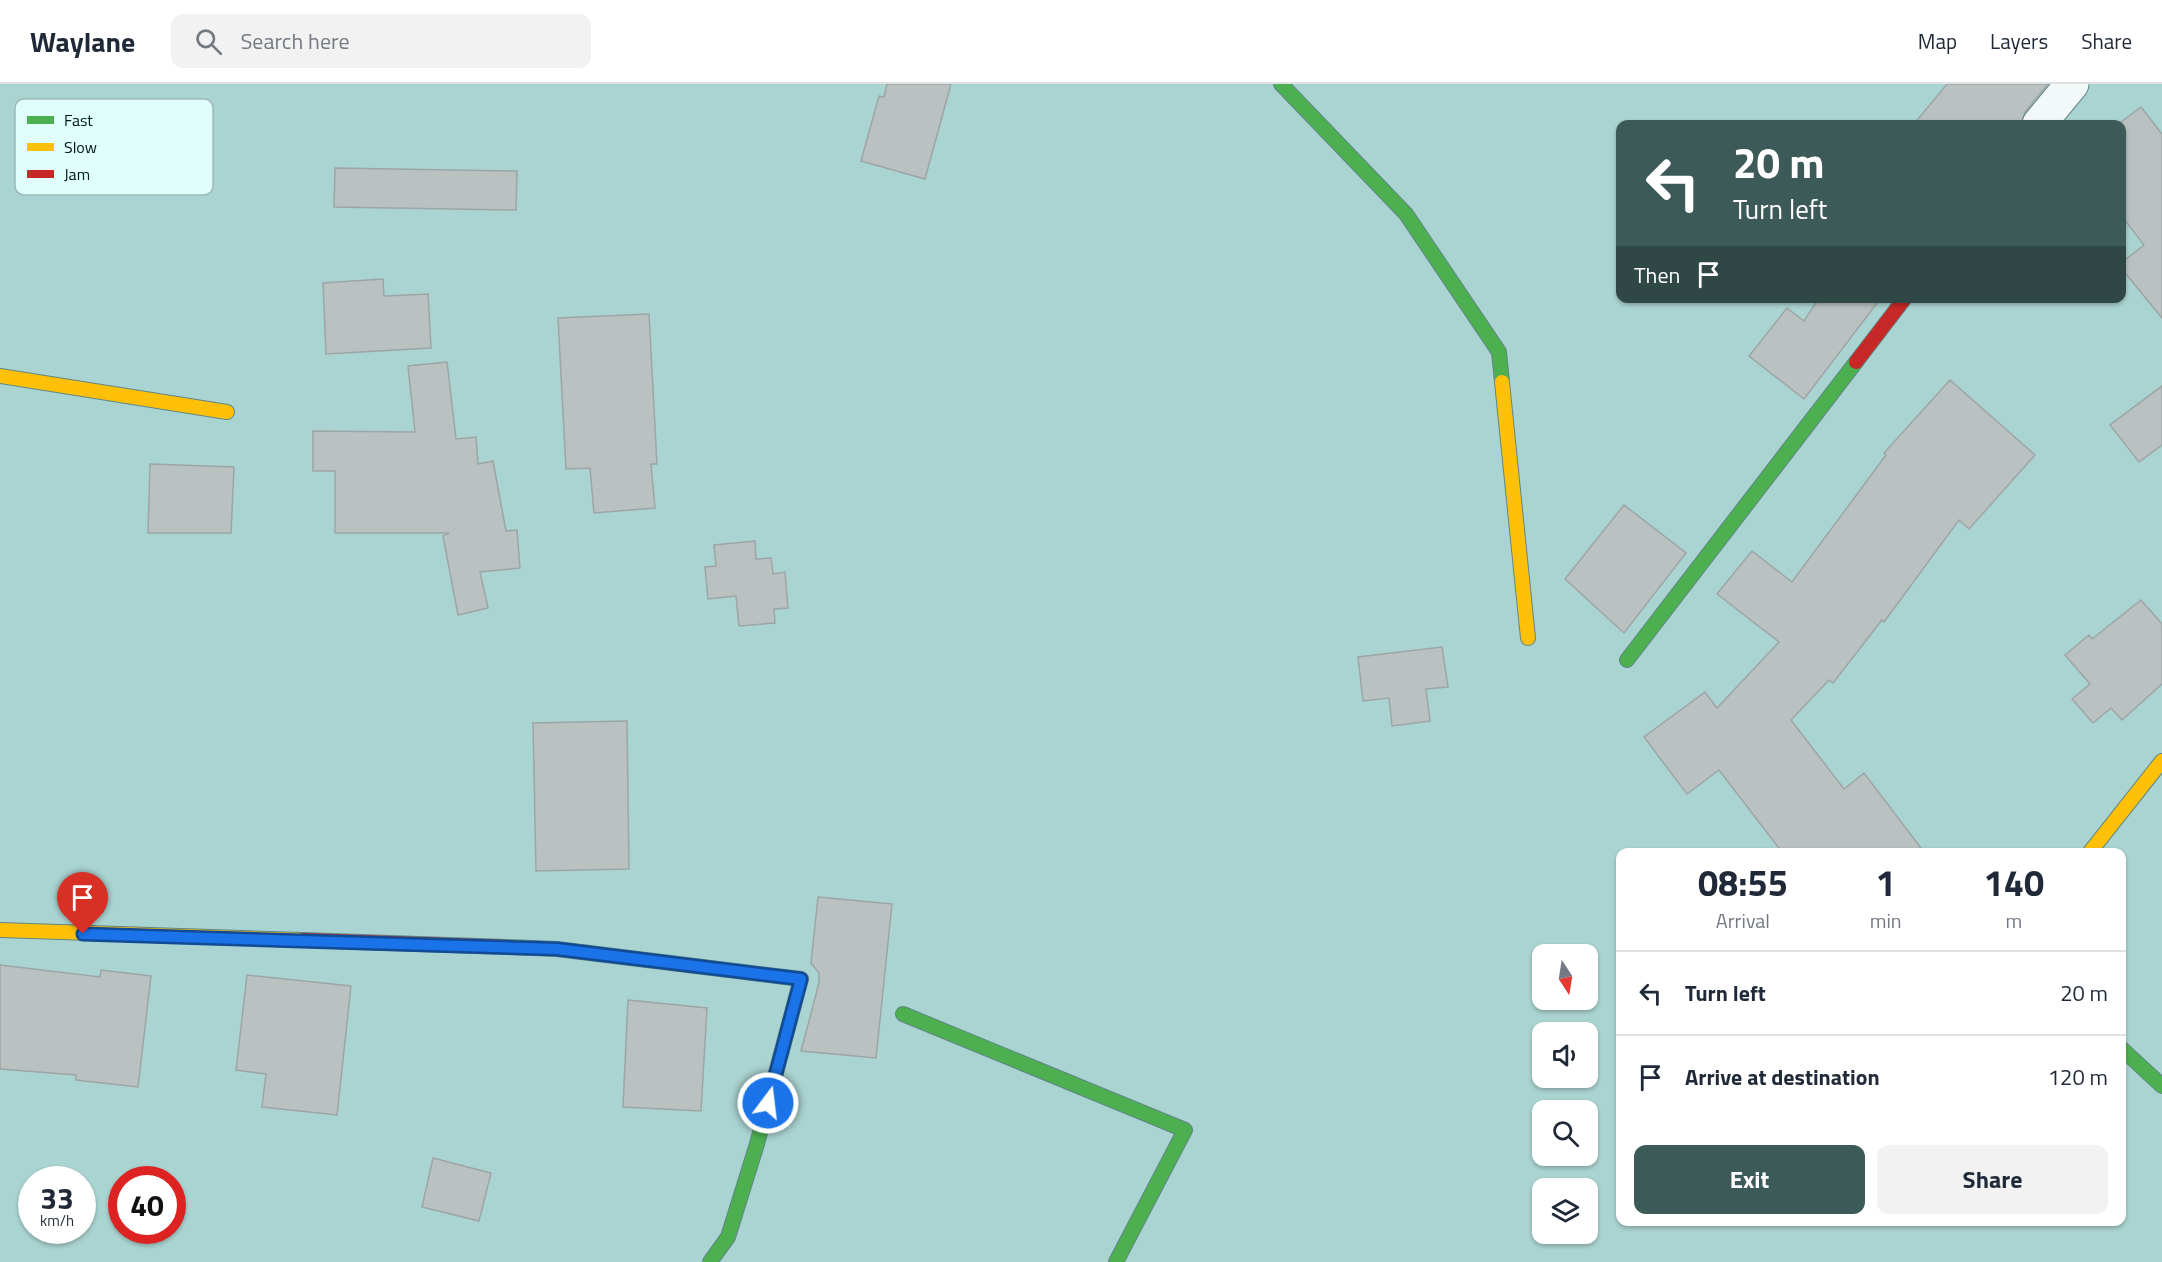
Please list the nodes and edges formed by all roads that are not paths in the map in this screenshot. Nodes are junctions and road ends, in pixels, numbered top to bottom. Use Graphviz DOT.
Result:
graph roads {
  1 [pos="1281,84"];
  2 [pos="2072,84"];
  3 [pos="2042,120"];
  4 [pos="1901,303"];
  5 [pos="0,376"];
  6 [pos="227,412"];
  7 [pos="1528,638"];
  8 [pos="1627,660"];
  9 [pos="2162,761"];
  10 [pos="2093,848"];
  11 [pos="0,930"];
  12 [pos="903,1014"];
  13 [pos="2126,1053"];
  14 [pos="2162,1086"];
  15 [pos="710,1262"];
  16 [pos="1116,1262"];
  1 -- 7 [label="street"];
  2 -- 3 [label="street"];
  4 -- 8 [label="street"];
  5 -- 6 [label="street"];
  9 -- 10 [label="street"];
  11 -- 15 [label="street"];
  12 -- 16 [label="street"];
  13 -- 14 [label="street"];
}
